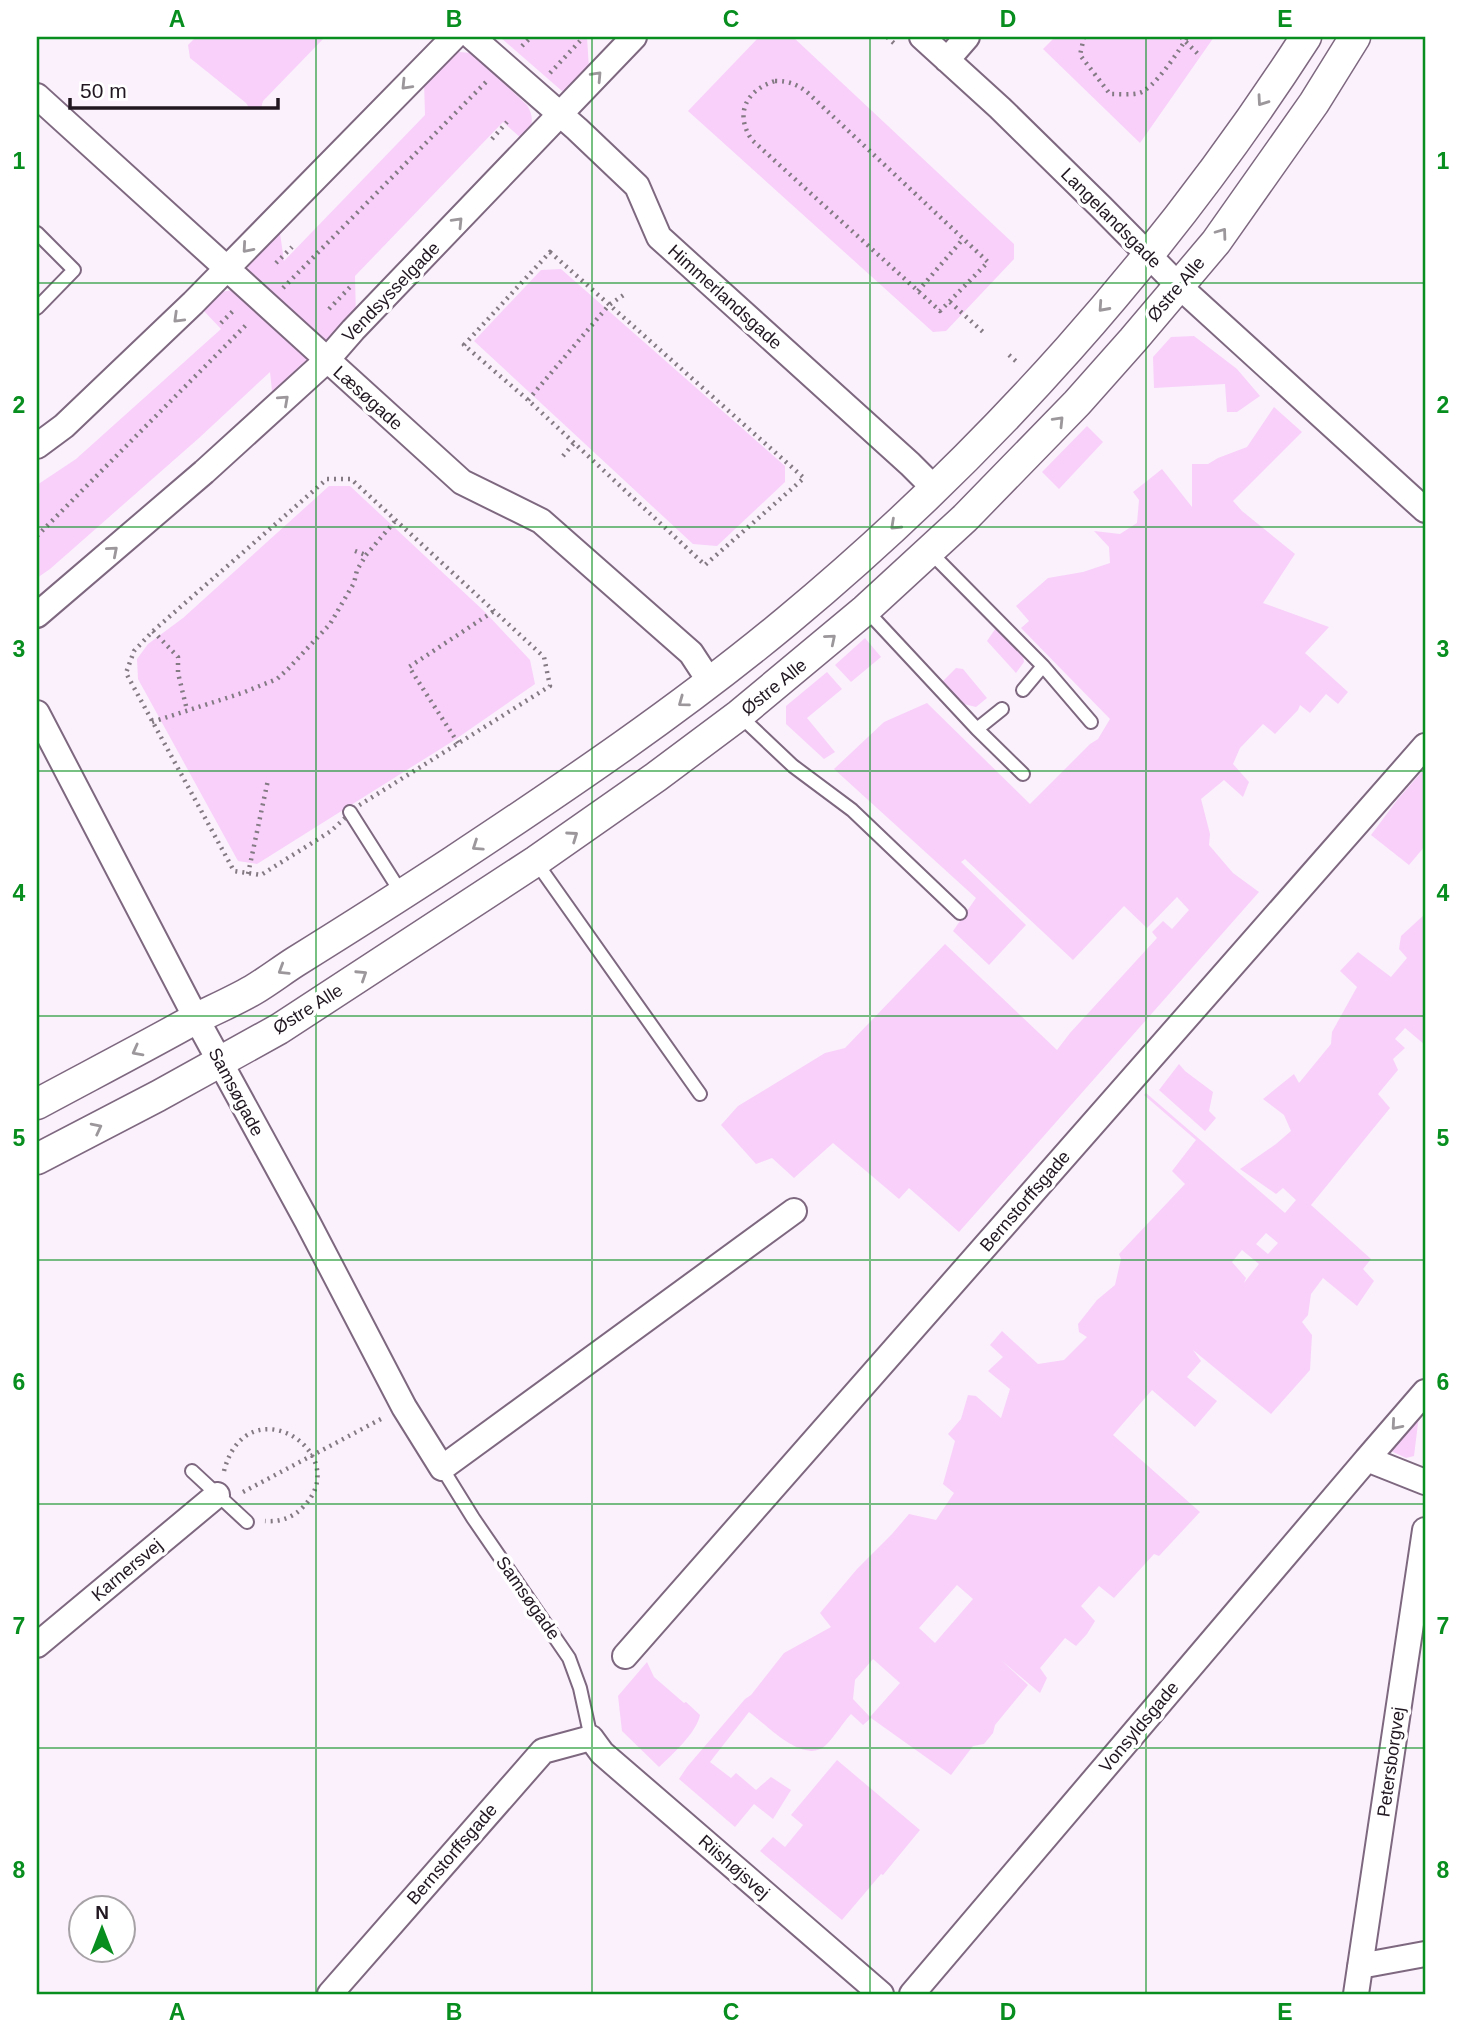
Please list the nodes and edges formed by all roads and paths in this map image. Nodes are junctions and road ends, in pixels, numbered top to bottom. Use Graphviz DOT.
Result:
graph roads {
  1 [pos="454,37"];
  2 [pos="472,37"];
  3 [pos="531,37"];
  4 [pos="634,37"];
  5 [pos="922,37"];
  6 [pos="967,37"];
  7 [pos="1084,37"];
  8 [pos="1306,37"];
  9 [pos="1355,37"];
  10 [pos="1184,38"];
  11 [pos="580,41"];
  12 [pos="1200,56"];
  13 [pos="947,60"];
  14 [pos="503,65"];
  15 [pos="533,91"];
  16 [pos="37,96"];
  17 [pos="561,115"];
  18 [pos="508,122"];
  19 [pos="492,139"];
  20 [pos="37,233"];
  21 [pos="963,239"];
  22 [pos="292,247"];
  23 [pos="1147,255"];
  24 [pos="276,263"];
  25 [pos="226,270"];
  26 [pos="352,285"];
  27 [pos="1178,286"];
  28 [pos="918,291"];
  29 [pos="279,292"];
  30 [pos="625,294"];
  31 [pos="950,302"];
  32 [pos="240,304"];
  33 [pos="609,305"];
  34 [pos="37,308"];
  35 [pos="329,309"];
  36 [pos="254,317"];
  37 [pos="221,323"];
  38 [pos="983,332"];
  39 [pos="326,361"];
  40 [pos="528,400"];
  41 [pos="574,443"];
  42 [pos="37,446"];
  43 [pos="563,456"];
  44 [pos="934,488"];
  45 [pos="1425,510"];
  46 [pos="396,520"];
  47 [pos="37,536"];
  48 [pos="355,551"];
  49 [pos="930,552"];
  50 [pos="366,555"];
  51 [pos="865,610"];
  52 [pos="495,611"];
  53 [pos="37,615"];
  54 [pos="153,631"];
  55 [pos="1043,666"];
  56 [pos="710,682"];
  57 [pos="1023,690"];
  58 [pos="1002,709"];
  59 [pos="187,710"];
  60 [pos="37,713"];
  61 [pos="739,715"];
  62 [pos="152,722"];
  63 [pos="1091,722"];
  64 [pos="977,729"];
  65 [pos="458,743"];
  66 [pos="1425,746"];
  67 [pos="1023,774"];
  68 [pos="268,779"];
  69 [pos="350,812"];
  70 [pos="536,862"];
  71 [pos="248,874"];
  72 [pos="403,895"];
  73 [pos="960,913"];
  74 [pos="196,1018"];
  75 [pos="220,1060"];
  76 [pos="700,1094"];
  77 [pos="37,1104"];
  78 [pos="37,1159"];
  79 [pos="794,1211"];
  80 [pos="1425,1392"];
  81 [pos="355,1432"];
  82 [pos="312,1454"];
  83 [pos="1367,1459"];
  84 [pos="442,1468"];
  85 [pos="192,1471"];
  86 [pos="224,1471"];
  87 [pos="1425,1482"];
  88 [pos="242,1492"];
  89 [pos="217,1495"];
  90 [pos="261,1521"];
  91 [pos="247,1522"];
  92 [pos="1425,1530"];
  93 [pos="1421,1587"];
  94 [pos="37,1646"];
  95 [pos="625,1656"];
  96 [pos="591,1738"];
  97 [pos="1425,1954"];
  98 [pos="1360,1966"];
  99 [pos="330,1994"];
  100 [pos="881,1994"];
  101 [pos="912,1994"];
  102 [pos="1356,1994"];
  1 -- 25 [label="street, one-way"];
  2 -- 14 [label="street, Himmerlandsgade"];
  3 -- 14 [label="path"];
  17 -- 4 [label="street, Vendsysselgade, one-way"];
  5 -- 13 [label="street, Langelandsgade"];
  6 -- 13 [label="street"];
  7 -- 10 [label="path"];
  8 -- 23 [label="street, one-way"];
  27 -- 9 [label="street, Østre Alle, one-way"];
  10 -- 12 [label="path"];
  11 -- 15 [label="path"];
  13 -- 23 [label="street, Langelandsgade"];
  14 -- 15 [label="street, Himmerlandsgade"];
  14 -- 29 [label="path"];
  15 -- 17 [label="street, Himmerlandsgade"];
  16 -- 25 [label="street, Læsøgade"];
  39 -- 17 [label="street, Vendsysselgade, one-way"];
  17 -- 44 [label="street, Himmerlandsgade"];
  18 -- 19 [label="path"];
  20 -- 34 [label="lane"];
  21 -- 28 [label="path"];
  21 -- 28 [label="path"];
  21 -- 31 [label="path"];
  22 -- 24 [label="path"];
  23 -- 27 [label="street, Langelandsgade"];
  23 -- 44 [label="street, one-way"];
  25 -- 39 [label="street, Læsøgade"];
  25 -- 42 [label="street, one-way"];
  26 -- 35 [label="path"];
  27 -- 45 [label="street, Langelandsgade"];
  49 -- 27 [label="street, Østre Alle, one-way"];
  28 -- 31 [label="path"];
  30 -- 33 [label="path"];
  31 -- 38 [label="path"];
  32 -- 37 [label="path"];
  33 -- 40 [label="path"];
  33 -- 40 [label="path"];
  33 -- 41 [label="path"];
  36 -- 47 [label="path"];
  53 -- 39 [label="street, Vendsysselgade, one-way"];
  39 -- 56 [label="street, Læsøgade"];
  40 -- 41 [label="path"];
  41 -- 43 [label="path"];
  44 -- 56 [label="street, one-way"];
  46 -- 50 [label="path"];
  46 -- 52 [label="path"];
  46 -- 54 [label="path"];
  48 -- 50 [label="path"];
  49 -- 51 [label="street, Østre Alle"];
  49 -- 55 [label="lane"];
  50 -- 59 [label="path"];
  61 -- 51 [label="street, Østre Alle, one-way"];
  51 -- 64 [label="lane"];
  52 -- 65 [label="path"];
  52 -- 65 [label="path"];
  54 -- 59 [label="path"];
  54 -- 62 [label="path"];
  55 -- 57 [label="lane"];
  55 -- 63 [label="lane"];
  56 -- 72 [label="street, one-way"];
  58 -- 64 [label="lane"];
  59 -- 62 [label="path"];
  60 -- 74 [label="street, Samsøgade"];
  70 -- 61 [label="street, Østre Alle, one-way"];
  61 -- 73 [label="lane"];
  62 -- 71 [label="path"];
  64 -- 67 [label="lane"];
  65 -- 69 [label="path"];
  66 -- 95 [label="street, Bernstorffsgade"];
  68 -- 71 [label="path"];
  69 -- 71 [label="path"];
  69 -- 72 [label="lane"];
  75 -- 70 [label="street, Østre Alle, one-way"];
  70 -- 76 [label="lane"];
  72 -- 74 [label="street, one-way"];
  74 -- 75 [label="street, Samsøgade"];
  74 -- 77 [label="street, one-way"];
  78 -- 75 [label="street, Østre Alle, one-way"];
  75 -- 84 [label="street, Samsøgade"];
  79 -- 84 [label="street"];
  80 -- 83 [label="street, Vonsyldsgade, one-way"];
  81 -- 82 [label="path"];
  82 -- 86 [label="path"];
  82 -- 88 [label="path"];
  82 -- 90 [label="path"];
  83 -- 87 [label="street"];
  83 -- 101 [label="street, Vonsyldsgade"];
  84 -- 96 [label="lane, Samsøgade"];
  85 -- 89 [label="lane"];
  89 -- 91 [label="lane"];
  89 -- 94 [label="street, Karnersvej"];
  92 -- 93 [label="street, Petersborgvej"];
  93 -- 98 [label="street, Petersborgvej"];
  96 -- 99 [label="street, Bernstorffsgade"];
  96 -- 100 [label="street, Riishøjsvej"];
  97 -- 98 [label="street"];
  98 -- 102 [label="street, Petersborgvej"];
}
